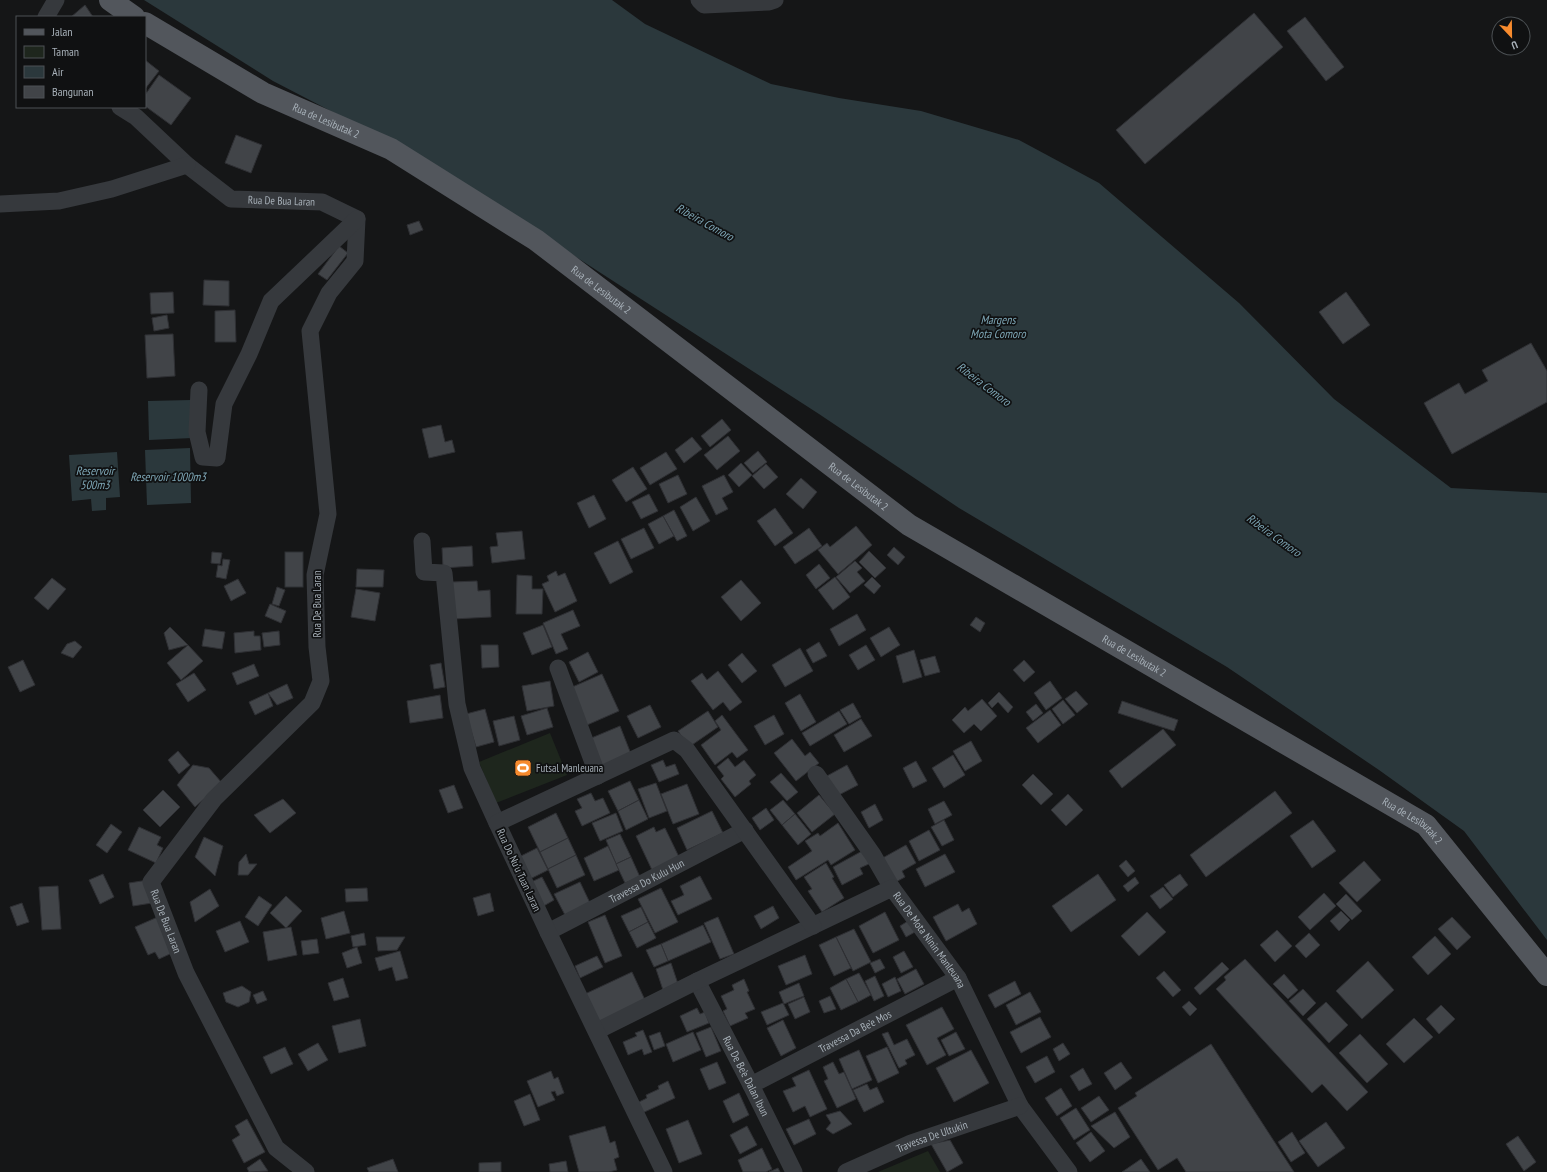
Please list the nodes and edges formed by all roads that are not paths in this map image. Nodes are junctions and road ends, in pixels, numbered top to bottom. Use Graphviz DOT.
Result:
graph roads {
  1 [pos="56,0"];
  2 [pos="110,0"];
  3 [pos="699,0"];
  4 [pos="771,1"];
  5 [pos="47,16"];
  6 [pos="133,16"];
  7 [pos="146,25"];
  8 [pos="122,108"];
  9 [pos="187,165"];
  10 [pos="0,204"];
  11 [pos="357,219"];
  12 [pos="199,390"];
  13 [pos="422,541"];
  14 [pos="558,668"];
  15 [pos="816,774"];
  16 [pos="598,776"];
  17 [pos="497,823"];
  18 [pos="745,830"];
  19 [pos="892,888"];
  20 [pos="813,926"];
  21 [pos="548,932"];
  22 [pos="1547,975"];
  23 [pos="958,978"];
  24 [pos="697,981"];
  25 [pos="597,1031"];
  26 [pos="751,1085"];
  27 [pos="1020,1106"];
  28 [pos="306,1172"];
  29 [pos="664,1172"];
  30 [pos="794,1172"];
  31 [pos="846,1172"];
  32 [pos="1069,1172"];
  1 -- 5 [label="street"];
  2 -- 6 [label="main road"];
  3 -- 4 [label="street"];
  7 -- 22 [label="main road, Rua de Lesibutak 2"];
  8 -- 9 [label="street, Rua De Bua Laran"];
  9 -- 10 [label="street"];
  9 -- 11 [label="street, Rua De Bua Laran"];
  11 -- 12 [label="street"];
  11 -- 28 [label="street, Rua De Bua Laran"];
  13 -- 17 [label="street"];
  14 -- 16 [label="street"];
  15 -- 19 [label="street"];
  16 -- 17 [label="street, Rua Do Nu’u Tuan Laran"];
  16 -- 18 [label="street, Rua Do Nu’u Tuan Laran"];
  17 -- 21 [label="street, Rua Do Nu’u Tuan Laran"];
  18 -- 20 [label="street, Rua Do Nu’u Tuan Laran"];
  18 -- 21 [label="street, Travessa Do Kulu Hun"];
  19 -- 20 [label="street, Rua De Mota Ninin Manleuana"];
  19 -- 23 [label="street, Rua De Mota Ninin Manleuana"];
  20 -- 24 [label="street, Rua De Mota Ninin Manleuana"];
  21 -- 25 [label="street, Rua Do Nu’u Tuan Laran"];
  23 -- 26 [label="street, Travessa Da Be’e Mos"];
  23 -- 27 [label="street, Rua De Mota Ninin Manleuana"];
  24 -- 25 [label="street, Rua De Mota Ninin Manleuana"];
  24 -- 26 [label="street, Rua De Be’e Dalan Ibun"];
  25 -- 29 [label="street, Rua Do Nu’u Tuan Laran"];
  26 -- 30 [label="street, Rua De Be’e Dalan Ibun"];
  27 -- 31 [label="street, Travessa De Ultukin"];
  27 -- 32 [label="street, Rua De Mota Ninin Manleuana"];
}
